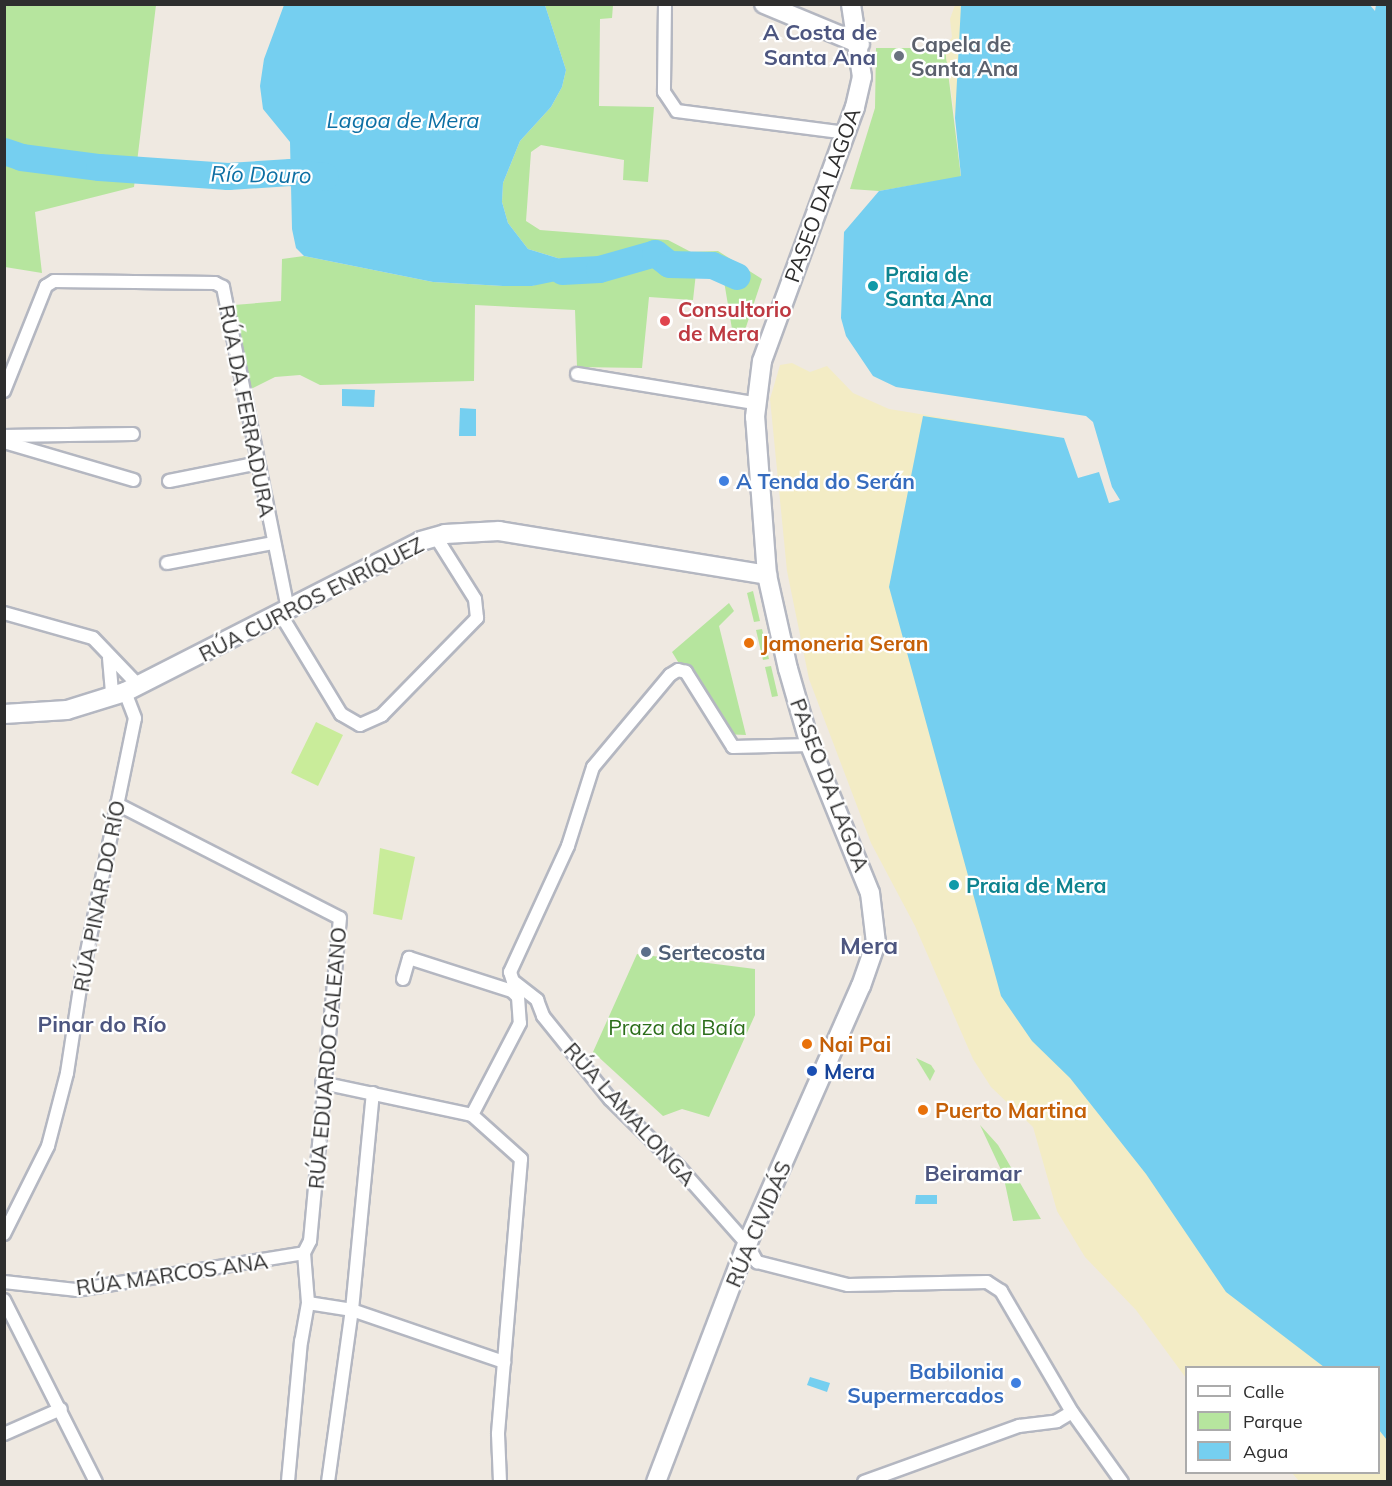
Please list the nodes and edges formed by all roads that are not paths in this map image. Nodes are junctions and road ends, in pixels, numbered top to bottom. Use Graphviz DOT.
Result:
graph roads {
  1 [pos="665,4"];
  2 [pos="764,4"];
  3 [pos="851,4"];
  4 [pos="860,44"];
  5 [pos="846,134"];
  6 [pos="577,374"];
  7 [pos="4,391"];
  8 [pos="755,403"];
  9 [pos="133,435"];
  10 [pos="4,436"];
  11 [pos="4,442"];
  12 [pos="258,463"];
  13 [pos="134,480"];
  14 [pos="169,481"];
  15 [pos="436,537"];
  16 [pos="273,543"];
  17 [pos="167,563"];
  18 [pos="766,575"];
  19 [pos="284,612"];
  20 [pos="4,614"];
  21 [pos="109,658"];
  22 [pos="125,691"];
  23 [pos="4,714"];
  24 [pos="810,745"];
  25 [pos="117,804"];
  26 [pos="868,970"];
  27 [pos="403,979"];
  28 [pos="322,1083"];
  29 [pos="373,1093"];
  30 [pos="472,1114"];
  31 [pos="4,1234"];
  32 [pos="747,1244"];
  33 [pos="304,1253"];
  34 [pos="4,1282"];
  35 [pos="4,1300"];
  36 [pos="308,1303"];
  37 [pos="352,1310"];
  38 [pos="504,1362"];
  39 [pos="60,1409"];
  40 [pos="1072,1412"];
  41 [pos="4,1434"];
  42 [pos="96,1482"];
  43 [pos="288,1482"];
  44 [pos="328,1482"];
  45 [pos="500,1482"];
  46 [pos="656,1482"];
  47 [pos="864,1482"];
  48 [pos="1122,1482"];
  1 -- 5 [label="street"];
  2 -- 4 [label="main road"];
  3 -- 4 [label="main road, PASEO DA LAGOA"];
  4 -- 5 [label="main road, PASEO DA LAGOA"];
  5 -- 8 [label="main road, PASEO DA LAGOA"];
  6 -- 8 [label="street"];
  7 -- 12 [label="street, RÚA DA FERRADURA"];
  8 -- 18 [label="main road, PASEO DA LAGOA"];
  9 -- 10 [label="street"];
  11 -- 13 [label="street"];
  12 -- 14 [label="street"];
  12 -- 16 [label="street, RÚA DA FERRADURA"];
  15 -- 18 [label="main road, RÚA CURROS ENRÍQUEZ"];
  15 -- 19 [label="main road, RÚA CURROS ENRÍQUEZ"];
  15 -- 19 [label="street, RÚA DA FERRADURA"];
  16 -- 17 [label="street"];
  16 -- 19 [label="street, RÚA DA FERRADURA"];
  18 -- 24 [label="main road, PASEO DA LAGOA"];
  19 -- 22 [label="main road, RÚA CURROS ENRÍQUEZ"];
  20 -- 21 [label="street"];
  21 -- 22 [label="street"];
  21 -- 22 [label="street"];
  22 -- 23 [label="main road, RÚA CURROS ENRÍQUEZ"];
  22 -- 25 [label="street, RÚA PINAR DO RÍO"];
  24 -- 26 [label="main road, PASEO DA LAGOA"];
  24 -- 32 [label="street, RÚA LAMALONGA"];
  25 -- 28 [label="street, RÚA EDUARDO GALEANO"];
  25 -- 31 [label="street, RÚA PINAR DO RÍO"];
  26 -- 32 [label="main road, RÚA CIVIDÁS"];
  27 -- 30 [label="street"];
  28 -- 29 [label="street"];
  28 -- 33 [label="street, RÚA EDUARDO GALEANO"];
  29 -- 30 [label="street"];
  29 -- 37 [label="street"];
  30 -- 38 [label="street"];
  32 -- 40 [label="street, RÚA LAMALONGA"];
  32 -- 46 [label="main road, RÚA CIVIDÁS"];
  33 -- 34 [label="street, RÚA MARCOS ANA"];
  33 -- 36 [label="street, RÚA EDUARDO GALEANO"];
  35 -- 39 [label="street"];
  36 -- 37 [label="street"];
  36 -- 43 [label="street, RÚA EDUARDO GALEANO"];
  37 -- 38 [label="street"];
  37 -- 44 [label="street"];
  38 -- 45 [label="street"];
  39 -- 41 [label="street"];
  39 -- 42 [label="street"];
  40 -- 47 [label="street"];
  40 -- 48 [label="street"];
}
